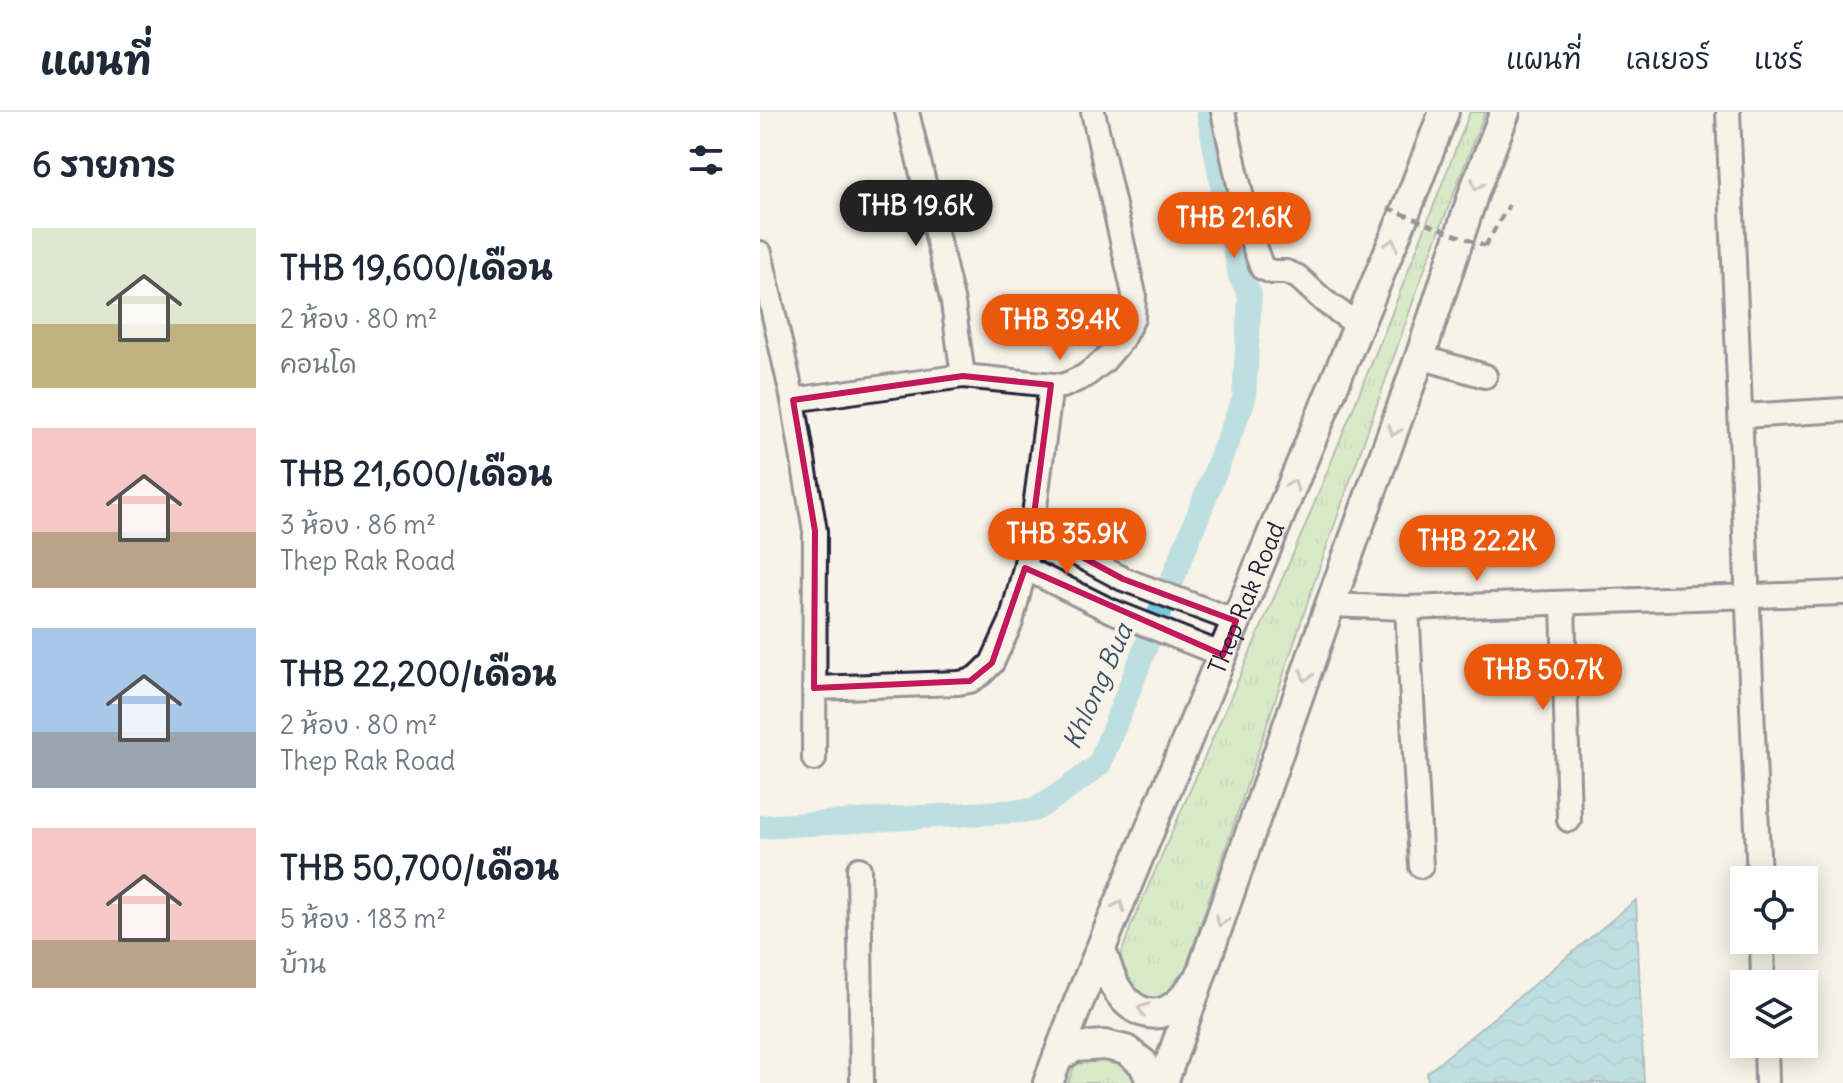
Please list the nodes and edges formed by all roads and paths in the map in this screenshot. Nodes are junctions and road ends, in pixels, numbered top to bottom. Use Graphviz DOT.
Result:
graph roads {
  1 [pos="907,112"];
  2 [pos="1093,112"];
  3 [pos="1223,112"];
  4 [pos="1444,112"];
  5 [pos="1505,112"];
  6 [pos="1728,112"];
  7 [pos="1509,205"];
  8 [pos="1388,208"];
  9 [pos="760,253"];
  10 [pos="1358,325"];
  11 [pos="1420,357"];
  12 [pos="963,376"];
  13 [pos="1485,376"];
  14 [pos="1051,385"];
  15 [pos="793,400"];
  16 [pos="1843,410"];
  17 [pos="1742,416"];
  18 [pos="1032,530"];
  19 [pos="1025,568"];
  20 [pos="1843,593"];
  21 [pos="1748,597"];
  22 [pos="1563,603"];
  23 [pos="1330,605"];
  24 [pos="1407,608"];
  25 [pos="1236,621"];
  26 [pos="1223,655"];
  27 [pos="814,688"];
  28 [pos="814,759"];
  29 [pos="1569,820"];
  30 [pos="1421,866"];
  31 [pos="1758,866"];
  32 [pos="859,869"];
  33 [pos="1101,949"];
  34 [pos="1202,975"];
  35 [pos="1058,1057"];
  36 [pos="1766,1058"];
  37 [pos="862,1083"];
  38 [pos="1048,1083"];
  39 [pos="1152,1083"];
  40 [pos="1163,1083"];
  41 [pos="1767,1083"];
  1 -- 12 [label="street"];
  2 -- 14 [label="street"];
  3 -- 10 [label="street"];
  10 -- 4 [label="main road, Thep Rak Road, one-way"];
  5 -- 11 [label="main road, one-way"];
  6 -- 17 [label="street"];
  7 -- 8 [label="path, bridge"];
  9 -- 15 [label="street"];
  25 -- 10 [label="main road, Thep Rak Road, one-way"];
  11 -- 13 [label="street"];
  11 -- 23 [label="main road, one-way"];
  12 -- 14 [label="street"];
  12 -- 15 [label="street"];
  14 -- 18 [label="street"];
  15 -- 27 [label="street"];
  16 -- 17 [label="street"];
  17 -- 21 [label="street"];
  18 -- 19 [label="street"];
  18 -- 25 [label="street"];
  19 -- 26 [label="street"];
  19 -- 27 [label="street"];
  20 -- 21 [label="street"];
  21 -- 22 [label="street"];
  21 -- 31 [label="street"];
  22 -- 24 [label="street"];
  22 -- 29 [label="street"];
  23 -- 24 [label="street"];
  23 -- 34 [label="main road, one-way"];
  24 -- 30 [label="street"];
  25 -- 26 [label="main road, Thep Rak Road"];
  33 -- 26 [label="main road, Thep Rak Road, one-way"];
  27 -- 28 [label="street"];
  32 -- 37 [label="street"];
  34 -- 33 [label="main road, one-way"];
  33 -- 35 [label="main road, Thep Rak Road"];
  34 -- 40 [label="main road"];
  35 -- 38 [label="main road, Thep Rak Road"];
  35 -- 39 [label="main road"];
  36 -- 41 [label="street"];
}
